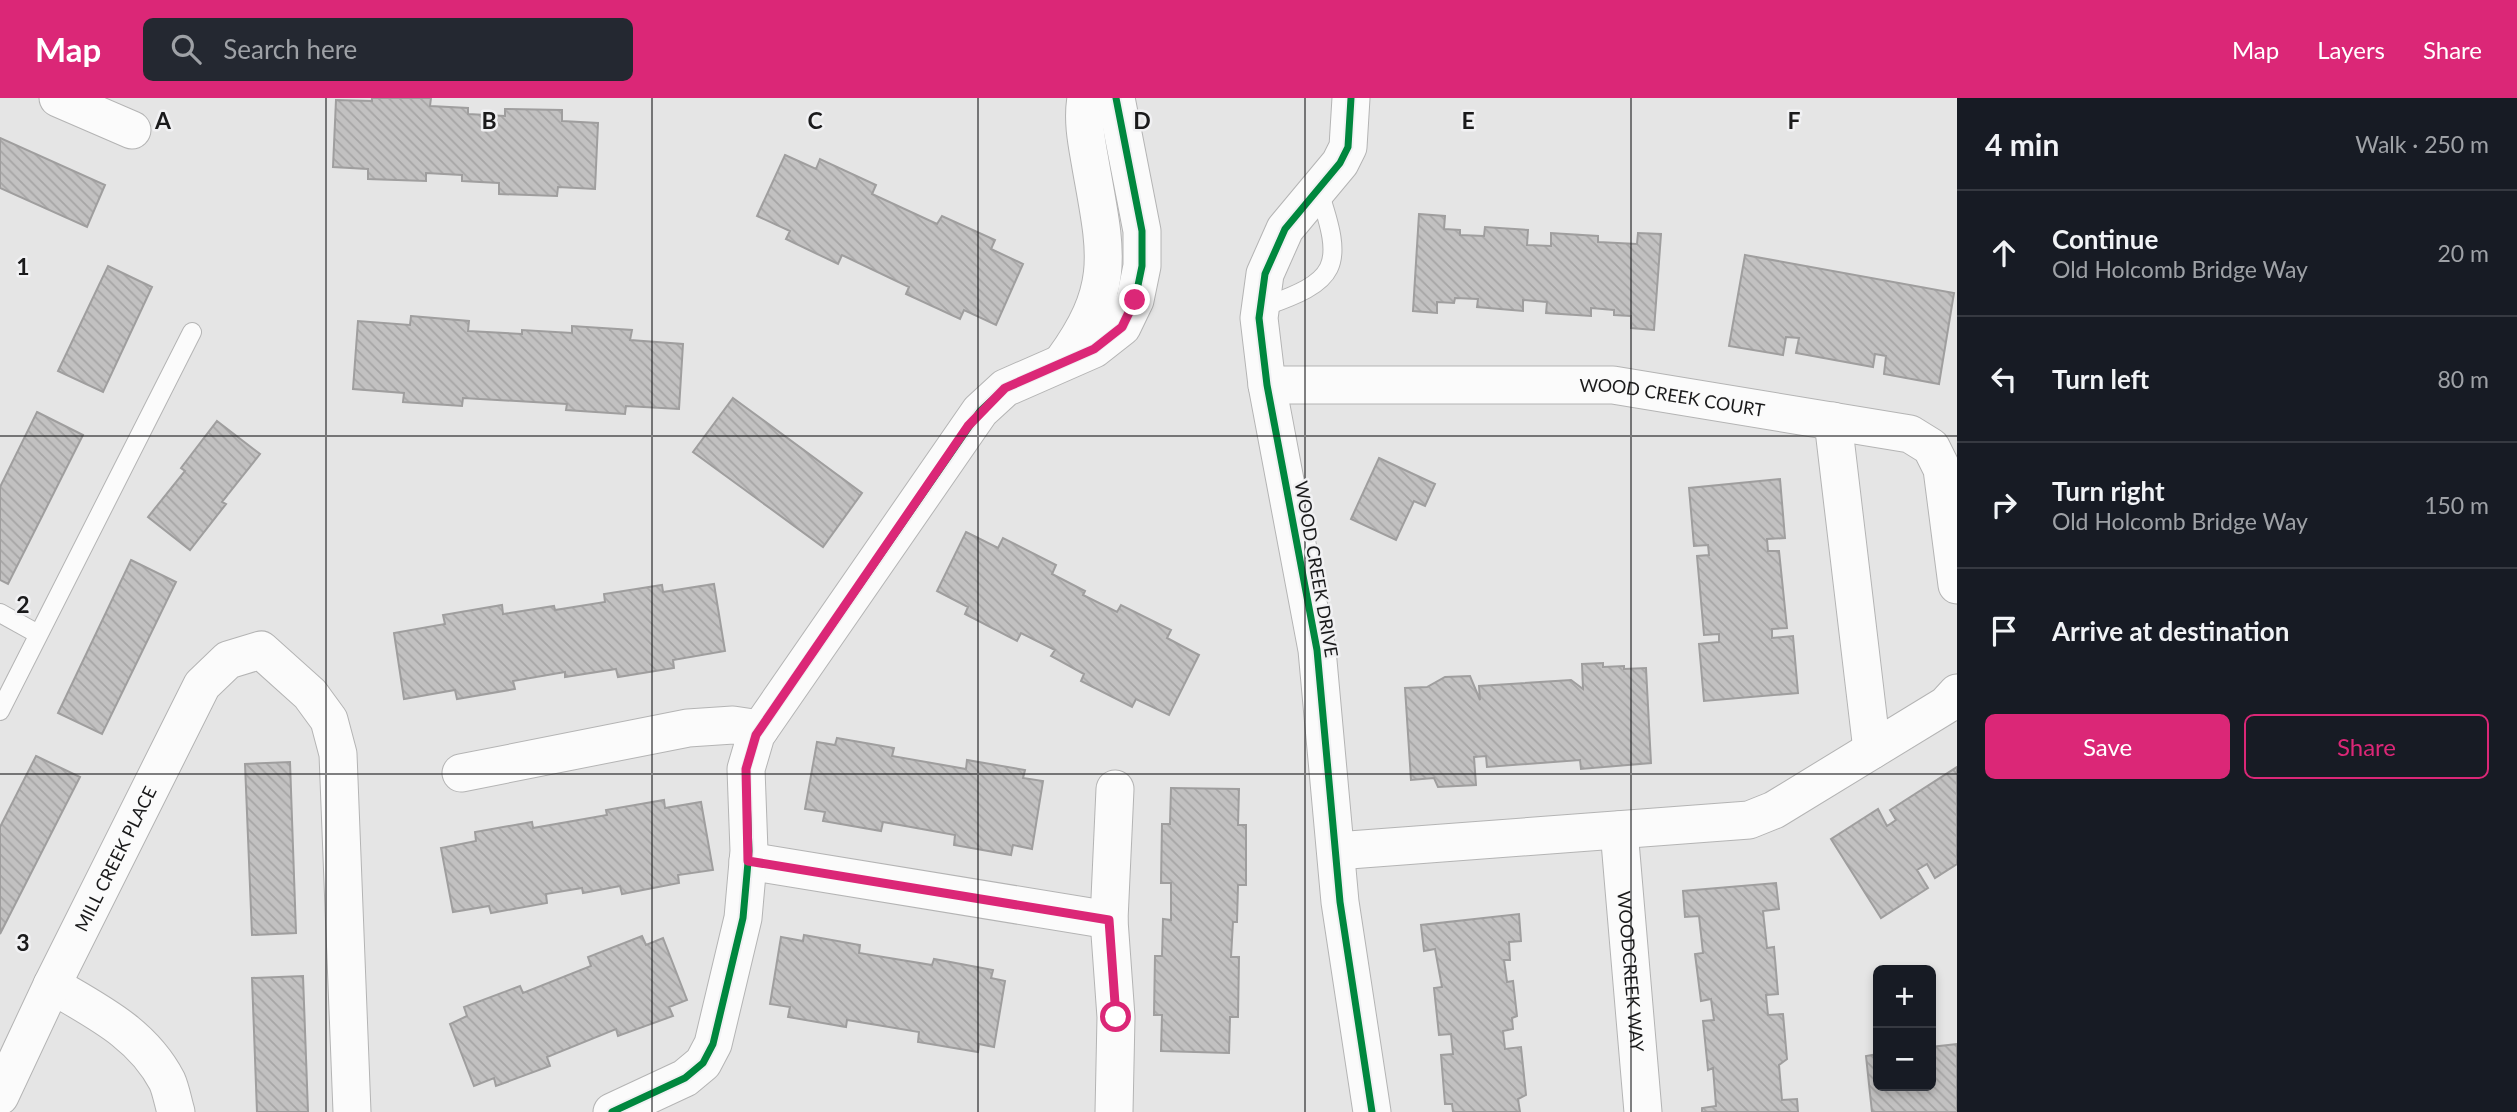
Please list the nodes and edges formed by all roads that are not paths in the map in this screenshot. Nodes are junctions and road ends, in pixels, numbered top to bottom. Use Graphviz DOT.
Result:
graph roads {
  1 [pos="58,98"];
  2 [pos="1086,98"];
  3 [pos="1116,98"];
  4 [pos="1351,98"];
  5 [pos="132,131"];
  6 [pos="1318,189"];
  7 [pos="1261,308"];
  8 [pos="192,332"];
  9 [pos="1063,362"];
  10 [pos="1267,384"];
  11 [pos="1833,421"];
  12 [pos="1957,585"];
  13 [pos="0,613"];
  14 [pos="38,634"];
  15 [pos="1957,693"];
  16 [pos="0,711"];
  17 [pos="760,729"];
  18 [pos="1872,750"];
  19 [pos="461,773"];
  20 [pos="1115,789"];
  21 [pos="1619,830"];
  22 [pos="1336,851"];
  23 [pos="748,861"];
  24 [pos="1109,920"];
  25 [pos="52,985"];
  26 [pos="0,1096"];
  27 [pos="0,1108"];
  28 [pos="6,1112"];
  29 [pos="176,1112"];
  30 [pos="352,1112"];
  31 [pos="612,1112"];
  32 [pos="1114,1112"];
  33 [pos="1372,1112"];
  34 [pos="1643,1112"];
  1 -- 5 [label="street"];
  2 -- 9 [label="street"];
  3 -- 9 [label="street"];
  4 -- 6 [label="street, WOOD CREEK DRIVE"];
  6 -- 7 [label="street, WOOD CREEK DRIVE"];
  6 -- 7 [label="lane"];
  7 -- 10 [label="street, WOOD CREEK DRIVE"];
  8 -- 14 [label="lane"];
  9 -- 17 [label="street"];
  10 -- 11 [label="street, WOOD CREEK COURT"];
  10 -- 22 [label="street, WOOD CREEK DRIVE"];
  11 -- 12 [label="street, WOOD CREEK COURT"];
  11 -- 18 [label="street"];
  13 -- 14 [label="lane"];
  14 -- 16 [label="lane"];
  15 -- 18 [label="street"];
  17 -- 19 [label="street"];
  17 -- 23 [label="street"];
  18 -- 21 [label="street"];
  20 -- 24 [label="street"];
  21 -- 22 [label="street"];
  21 -- 34 [label="street, WOODCREEK WAY"];
  22 -- 33 [label="street, WOOD CREEK DRIVE"];
  23 -- 24 [label="street"];
  23 -- 31 [label="street"];
  24 -- 32 [label="street"];
  25 -- 26 [label="street, MILL CREEK PLACE"];
  25 -- 29 [label="street"];
  25 -- 30 [label="street, MILL CREEK PLACE"];
  27 -- 28 [label="street"];
}
